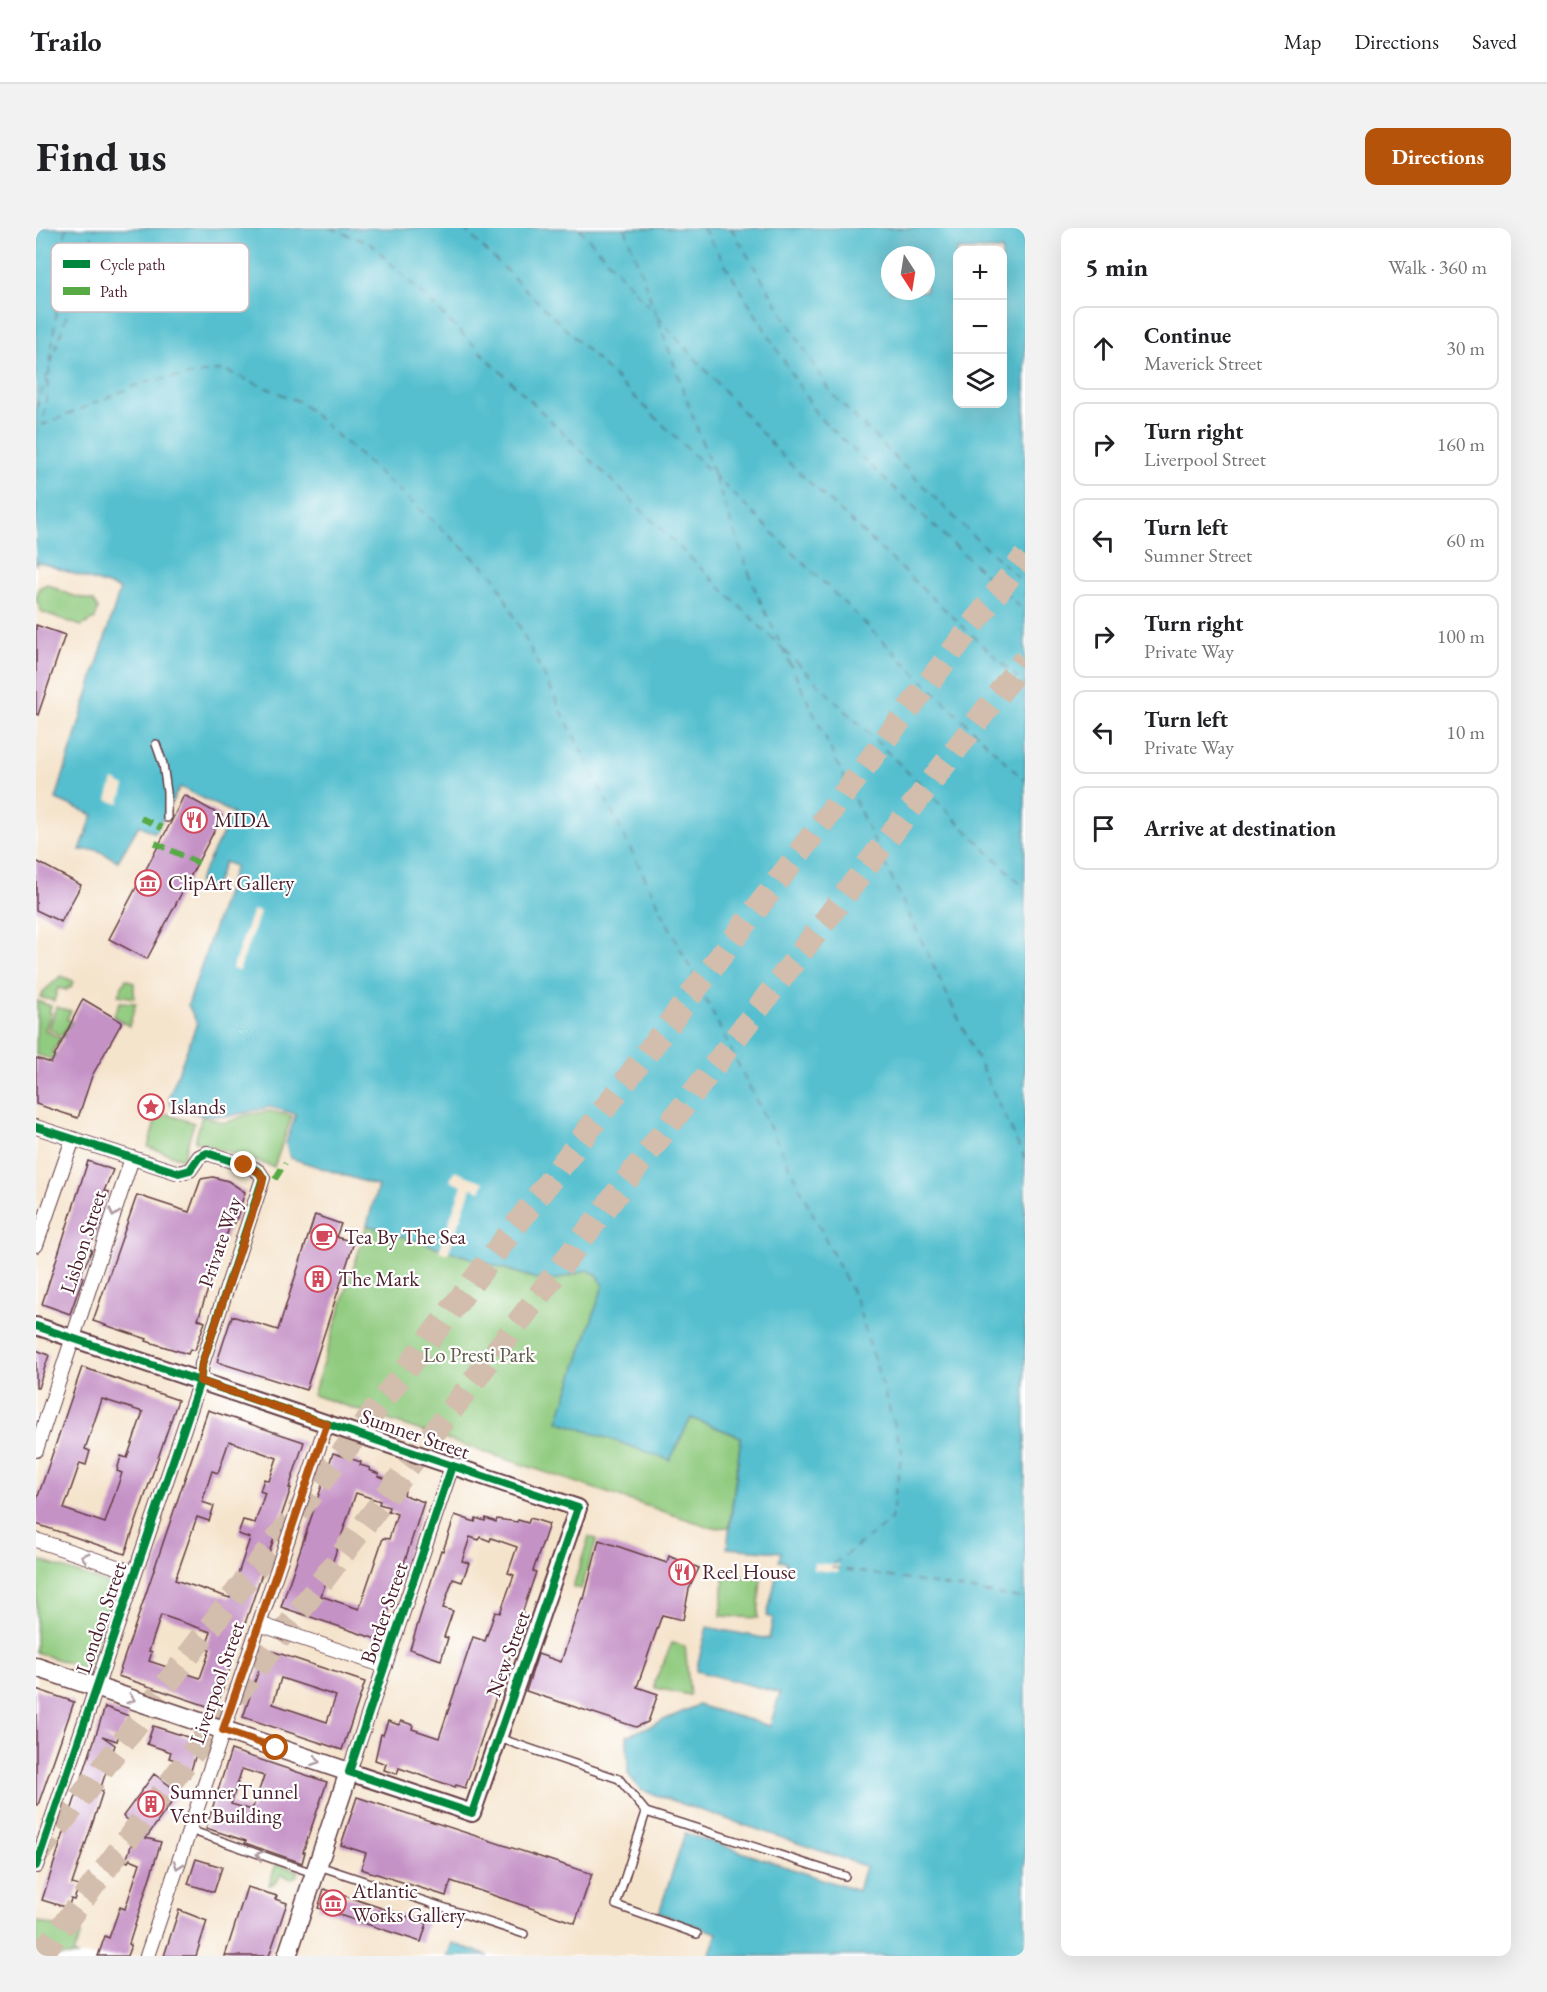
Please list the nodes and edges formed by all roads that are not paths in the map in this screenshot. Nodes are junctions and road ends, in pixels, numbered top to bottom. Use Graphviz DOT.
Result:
graph roads {
  1 [pos="156,744"];
  2 [pos="167,818"];
  3 [pos="36,1127"];
  4 [pos="73,1139"];
  5 [pos="132,1158"];
  6 [pos="36,1245"];
  7 [pos="36,1326"];
  8 [pos="74,1339"];
  9 [pos="200,1381"];
  10 [pos="327,1424"];
  11 [pos="36,1450"];
  12 [pos="453,1466"];
  13 [pos="578,1508"];
  14 [pos="36,1540"];
  15 [pos="135,1573"];
  16 [pos="259,1624"];
  17 [pos="385,1666"];
  18 [pos="36,1667"];
  19 [pos="96,1688"];
  20 [pos="223,1730"];
  21 [pos="498,1737"];
  22 [pos="349,1772"];
  23 [pos="646,1812"];
  24 [pos="190,1830"];
  25 [pos="36,1866"];
  26 [pos="316,1870"];
  27 [pos="845,1876"];
  28 [pos="524,1934"];
  29 [pos="697,1935"];
  30 [pos="147,1956"];
  31 [pos="287,1956"];
  1 -- 2 [label="lane"];
  3 -- 4 [label="street"];
  4 -- 5 [label="street"];
  4 -- 6 [label="street"];
  5 -- 8 [label="street, Lisbon Street, one-way"];
  5 -- 9 [label="street, Private Way"];
  7 -- 8 [label="street, Sumner Street"];
  8 -- 9 [label="street, Sumner Street"];
  8 -- 11 [label="street, Lisbon Street"];
  9 -- 10 [label="street, Sumner Street"];
  9 -- 15 [label="street, London Street"];
  10 -- 12 [label="street, Sumner Street"];
  10 -- 16 [label="street, Liverpool Street"];
  12 -- 13 [label="street, Sumner Street"];
  12 -- 17 [label="street, Border Street"];
  13 -- 21 [label="street, New Street"];
  15 -- 14 [label="street, one-way"];
  15 -- 19 [label="street, London Street"];
  16 -- 17 [label="street"];
  16 -- 20 [label="street, Liverpool Street"];
  17 -- 22 [label="street, Border Street"];
  18 -- 19 [label="main road"];
  19 -- 20 [label="main road, one-way"];
  19 -- 25 [label="street, London Street"];
  20 -- 22 [label="main road, one-way"];
  20 -- 24 [label="street, Liverpool Street"];
  21 -- 22 [label="street, New Street"];
  21 -- 23 [label="lane"];
  22 -- 26 [label="main road, Border Street"];
  23 -- 27 [label="lane"];
  23 -- 29 [label="lane"];
  26 -- 24 [label="lane, one-way"];
  24 -- 30 [label="street, Liverpool Street, one-way"];
  26 -- 28 [label="lane"];
  26 -- 31 [label="main road, Border Street"];
}
